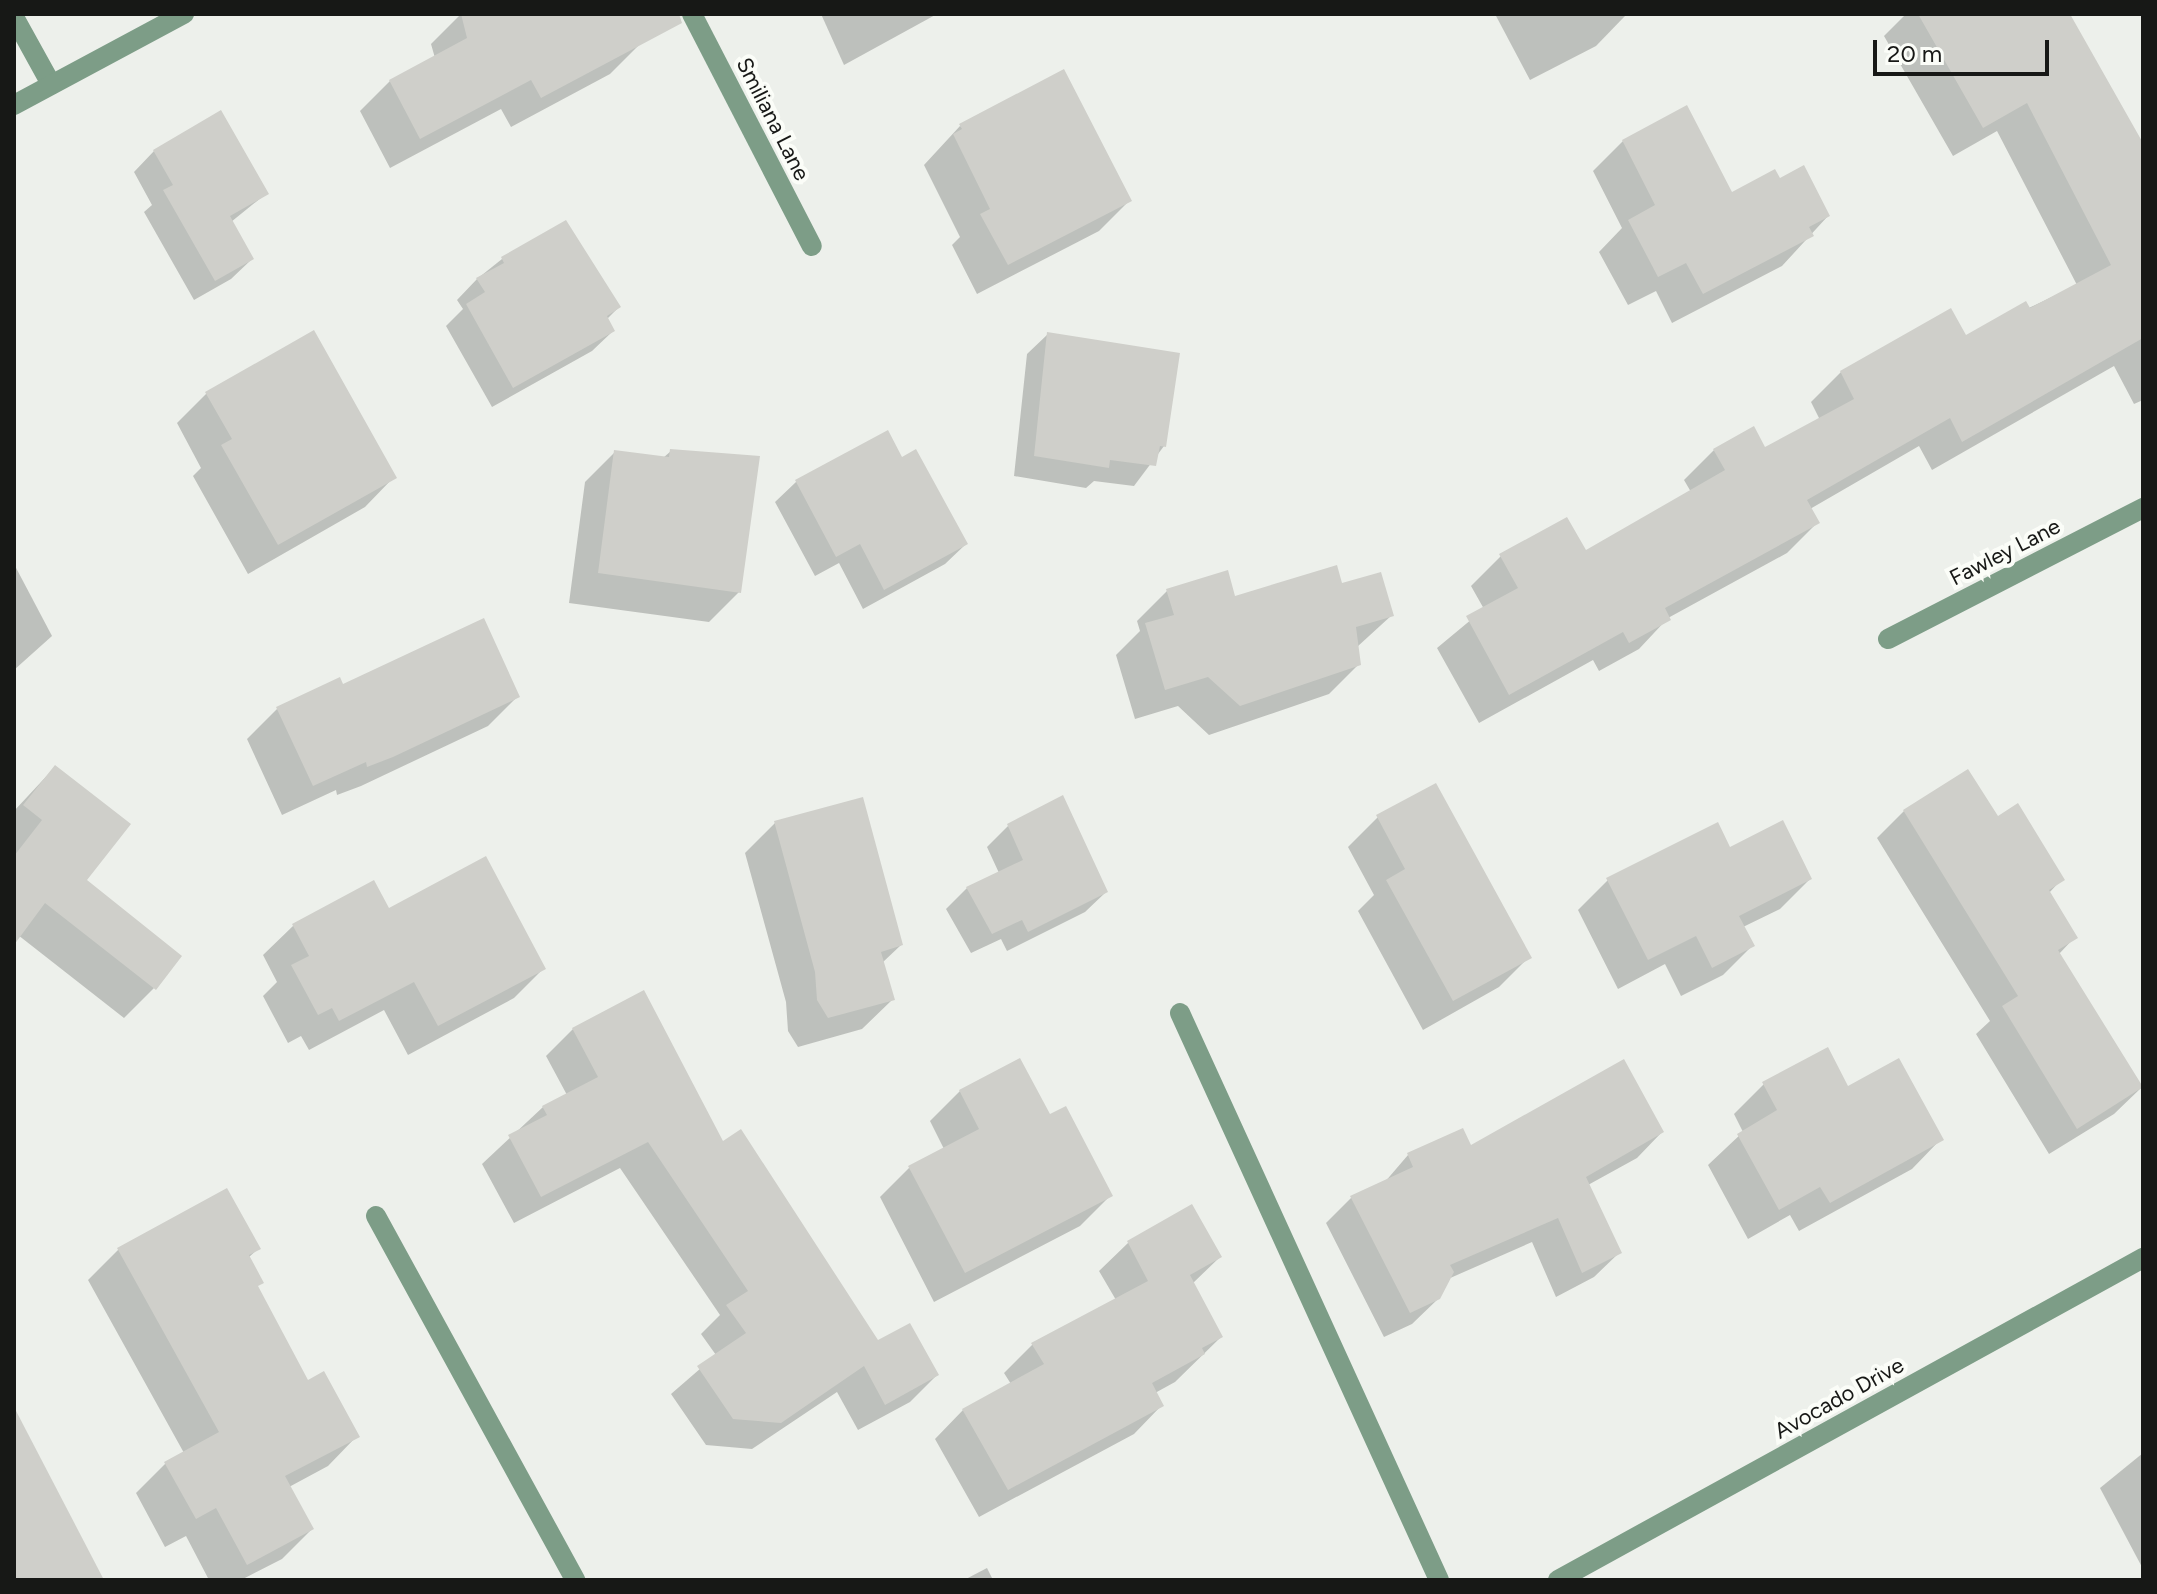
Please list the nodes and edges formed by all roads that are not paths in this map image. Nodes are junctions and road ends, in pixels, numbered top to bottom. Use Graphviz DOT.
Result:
graph roads {
  1 [pos="184,14"];
  2 [pos="692,14"];
  3 [pos="14,17"];
  4 [pos="51,84"];
  5 [pos="14,105"];
  6 [pos="812,246"];
  7 [pos="2143,508"];
  8 [pos="1888,639"];
  9 [pos="1180,1013"];
  10 [pos="376,1216"];
  11 [pos="2143,1258"];
  12 [pos="575,1580"];
  13 [pos="1439,1580"];
  14 [pos="1558,1580"];
  1 -- 4 [label="street"];
  2 -- 6 [label="street, Smiliana Lane"];
  3 -- 4 [label="street"];
  4 -- 5 [label="street"];
  7 -- 8 [label="street, Fawley Lane"];
  9 -- 13 [label="street"];
  10 -- 12 [label="street"];
  11 -- 14 [label="street, Avocado Drive"];
}
